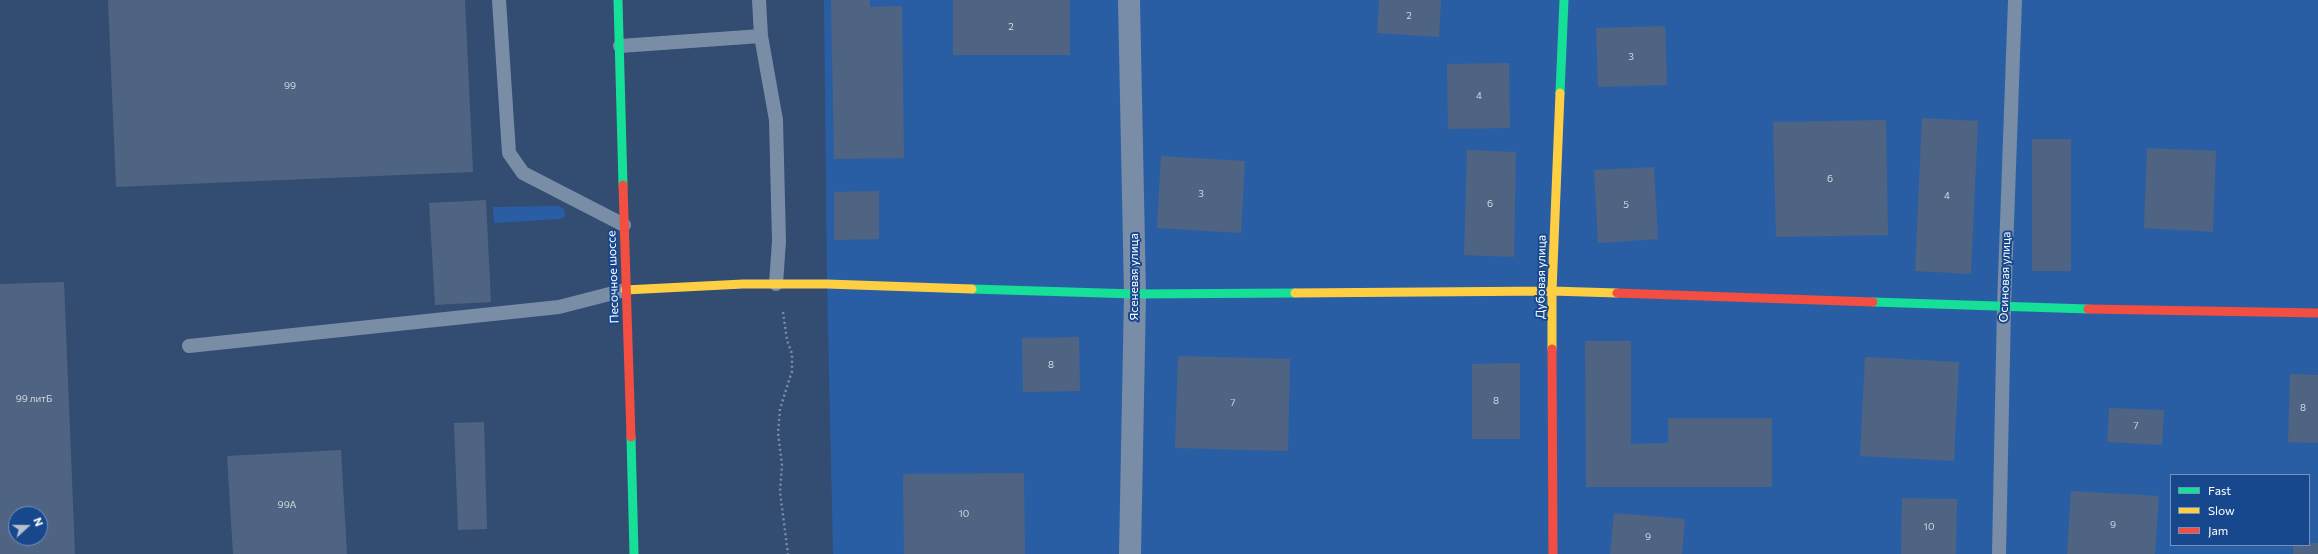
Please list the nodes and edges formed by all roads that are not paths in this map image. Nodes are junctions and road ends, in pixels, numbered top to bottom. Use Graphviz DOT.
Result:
graph roads {
  1 [pos="499,0"];
  2 [pos="618,0"];
  3 [pos="759,0"];
  4 [pos="1129,0"];
  5 [pos="1564,0"];
  6 [pos="2015,0"];
  7 [pos="761,36"];
  8 [pos="620,46"];
  9 [pos="624,225"];
  10 [pos="776,284"];
  11 [pos="626,290"];
  12 [pos="1552,291"];
  13 [pos="1135,294"];
  14 [pos="2004,307"];
  15 [pos="2318,313"];
  16 [pos="189,346"];
  17 [pos="634,554"];
  18 [pos="1130,554"];
  19 [pos="1553,554"];
  20 [pos="1999,554"];
  1 -- 9 [label="lane"];
  2 -- 8 [label="street, Песочное шоссе"];
  3 -- 7 [label="lane"];
  4 -- 13 [label="street, Ясеневая улица"];
  5 -- 12 [label="street, Дубовая улица"];
  6 -- 14 [label="lane, Осиновая улица"];
  7 -- 8 [label="lane"];
  7 -- 10 [label="lane"];
  8 -- 9 [label="street, Песочное шоссе"];
  9 -- 11 [label="street, Песочное шоссе"];
  10 -- 11 [label="street"];
  10 -- 13 [label="street"];
  11 -- 16 [label="lane"];
  11 -- 17 [label="street, Песочное шоссе"];
  12 -- 13 [label="street"];
  12 -- 14 [label="street"];
  12 -- 19 [label="street, Дубовая улица"];
  13 -- 18 [label="street, Ясеневая улица"];
  14 -- 15 [label="street"];
  14 -- 20 [label="lane, Осиновая улица"];
}
